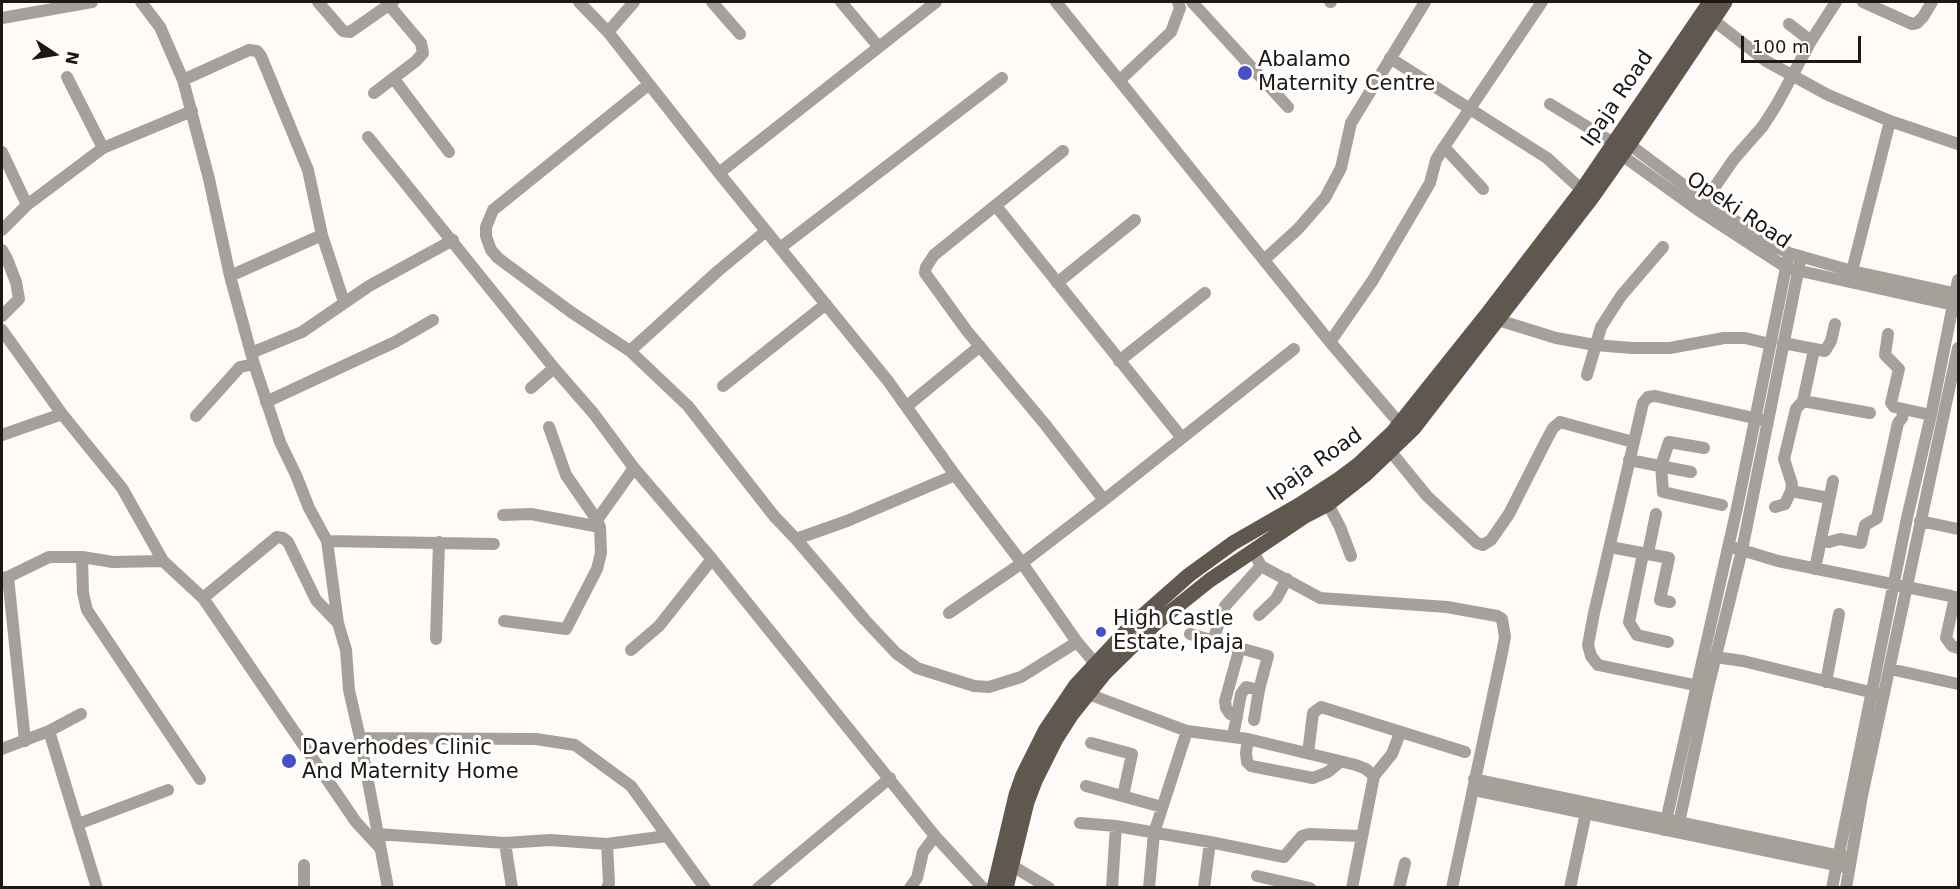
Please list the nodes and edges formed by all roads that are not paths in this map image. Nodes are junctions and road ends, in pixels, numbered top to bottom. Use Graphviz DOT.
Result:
graph roads {
  1 [pos="92,2"];
  2 [pos="141,2"];
  3 [pos="318,2"];
  4 [pos="579,2"];
  5 [pos="634,2"];
  6 [pos="712,2"];
  7 [pos="841,2"];
  8 [pos="936,2"];
  9 [pos="1056,2"];
  10 [pos="1178,2"];
  11 [pos="1191,2"];
  12 [pos="1425,2"];
  13 [pos="1542,2"];
  14 [pos="1710,2"];
  15 [pos="1725,2"];
  16 [pos="1836,2"];
  17 [pos="1863,2"];
  18 [pos="1932,2"];
  19 [pos="391,3"];
  20 [pos="2,18"];
  21 [pos="1713,20"];
  22 [pos="1789,24"];
  23 [pos="608,32"];
  24 [pos="740,34"];
  25 [pos="1811,41"];
  26 [pos="878,46"];
  27 [pos="1390,58"];
  28 [pos="67,77"];
  29 [pos="1792,77"];
  30 [pos="1002,78"];
  31 [pos="394,79"];
  32 [pos="183,80"];
  33 [pos="1120,80"];
  34 [pos="648,85"];
  35 [pos="374,93"];
  36 [pos="1550,104"];
  37 [pos="1288,107"];
  38 [pos="1470,110"];
  39 [pos="192,111"];
  40 [pos="1890,121"];
  41 [pos="368,137"];
  42 [pos="1959,144"];
  43 [pos="1620,145"];
  44 [pos="1444,147"];
  45 [pos="103,148"];
  46 [pos="1063,151"];
  47 [pos="2,152"];
  48 [pos="449,152"];
  49 [pos="719,173"];
  50 [pos="1483,189"];
  51 [pos="1582,190"];
  52 [pos="1706,201"];
  53 [pos="27,205"];
  54 [pos="996,206"];
  55 [pos="1135,220"];
  56 [pos="2,230"];
  57 [pos="766,231"];
  58 [pos="322,235"];
  59 [pos="453,240"];
  60 [pos="1663,247"];
  61 [pos="780,248"];
  62 [pos="2,249"];
  63 [pos="1795,255"];
  64 [pos="1265,259"];
  65 [pos="1792,269"];
  66 [pos="1852,271"];
  67 [pos="230,276"];
  68 [pos="1959,280"];
  69 [pos="1057,283"];
  70 [pos="1205,293"];
  71 [pos="1957,300"];
  72 [pos="344,302"];
  73 [pos="826,304"];
  74 [pos="2,316"];
  75 [pos="433,320"];
  76 [pos="1498,320"];
  77 [pos="1835,324"];
  78 [pos="2,330"];
  79 [pos="1888,334"];
  80 [pos="1330,342"];
  81 [pos="1776,344"];
  82 [pos="1595,345"];
  83 [pos="980,346"];
  84 [pos="1959,348"];
  85 [pos="1294,350"];
  86 [pos="1814,350"];
  87 [pos="630,351"];
  88 [pos="252,359"];
  89 [pos="1119,361"];
  90 [pos="554,368"];
  91 [pos="1956,373"];
  92 [pos="1587,375"];
  93 [pos="723,386"];
  94 [pos="531,388"];
  95 [pos="1803,401"];
  96 [pos="266,402"];
  97 [pos="907,406"];
  98 [pos="1904,409"];
  99 [pos="1870,413"];
  100 [pos="62,414"];
  101 [pos="1931,415"];
  102 [pos="196,416"];
  103 [pos="1761,420"];
  104 [pos="1400,424"];
  105 [pos="549,427"];
  106 [pos="2,435"];
  107 [pos="1182,438"];
  108 [pos="1633,442"];
  109 [pos="1704,448"];
  110 [pos="1391,452"];
  111 [pos="1629,460"];
  112 [pos="1661,466"];
  113 [pos="634,468"];
  114 [pos="1691,472"];
  115 [pos="955,475"];
  116 [pos="1833,482"];
  117 [pos="1791,491"];
  118 [pos="1829,498"];
  119 [pos="1104,500"];
  120 [pos="1328,504"];
  121 [pos="1722,505"];
  122 [pos="1775,507"];
  123 [pos="503,514"];
  124 [pos="1656,514"];
  125 [pos="1920,521"];
  126 [pos="599,523"];
  127 [pos="1959,529"];
  128 [pos="796,539"];
  129 [pos="327,541"];
  130 [pos="1821,541"];
  131 [pos="439,542"];
  132 [pos="494,544"];
  133 [pos="1728,546"];
  134 [pos="1610,547"];
  135 [pos="1742,550"];
  136 [pos="1253,551"];
  137 [pos="1646,553"];
  138 [pos="1351,556"];
  139 [pos="82,557"];
  140 [pos="712,559"];
  141 [pos="163,561"];
  142 [pos="1022,563"];
  143 [pos="1261,566"];
  144 [pos="1815,569"];
  145 [pos="5,577"];
  146 [pos="1287,579"];
  147 [pos="1893,584"];
  148 [pos="1907,586"];
  149 [pos="203,598"];
  150 [pos="1670,602"];
  151 [pos="1956,605"];
  152 [pos="949,613"];
  153 [pos="1839,614"];
  154 [pos="1259,615"];
  155 [pos="504,621"];
  156 [pos="338,623"];
  157 [pos="1190,634"];
  158 [pos="436,639"];
  159 [pos="1213,640"];
  160 [pos="1077,642"];
  161 [pos="1668,642"];
  162 [pos="1240,647"];
  163 [pos="1959,648"];
  164 [pos="631,650"];
  165 [pos="1715,657"];
  166 [pos="1100,668"];
  167 [pos="1890,669"];
  168 [pos="1826,682"];
  169 [pos="1959,684"];
  170 [pos="1702,687"];
  171 [pos="1259,690"];
  172 [pos="1871,693"];
  173 [pos="1088,694"];
  174 [pos="1884,696"];
  175 [pos="81,714"];
  176 [pos="1237,717"];
  177 [pos="1254,720"];
  178 [pos="49,731"];
  179 [pos="1187,731"];
  180 [pos="1400,733"];
  181 [pos="1233,736"];
  182 [pos="360,738"];
  183 [pos="1248,739"];
  184 [pos="25,741"];
  185 [pos="1091,743"];
  186 [pos="2,748"];
  187 [pos="1465,752"];
  188 [pos="1308,753"];
  189 [pos="1340,762"];
  190 [pos="1374,776"];
  191 [pos="890,778"];
  192 [pos="200,779"];
  193 [pos="1474,784"];
  194 [pos="1086,786"];
  195 [pos="168,790"];
  196 [pos="1124,796"];
  197 [pos="1162,807"];
  198 [pos="1587,809"];
  199 [pos="1080,823"];
  200 [pos="78,824"];
  201 [pos="1665,825"];
  202 [pos="1116,826"];
  203 [pos="1678,828"];
  204 [pos="1154,833"];
  205 [pos="377,834"];
  206 [pos="667,836"];
  207 [pos="935,836"];
  208 [pos="1361,836"];
  209 [pos="1210,842"];
  210 [pos="505,843"];
  211 [pos="607,844"];
  212 [pos="381,848"];
  213 [pos="1006,862"];
  214 [pos="1844,862"];
  215 [pos="1405,863"];
  216 [pos="304,865"];
  217 [pos="1257,876"];
  218 [pos="97,888"];
  219 [pos="304,888"];
  220 [pos="388,888"];
  221 [pos="512,888"];
  222 [pos="607,888"];
  223 [pos="705,888"];
  224 [pos="758,888"];
  225 [pos="910,888"];
  226 [pos="983,888"];
  227 [pos="994,888"];
  228 [pos="1006,888"];
  229 [pos="1049,888"];
  230 [pos="1112,888"];
  231 [pos="1149,888"];
  232 [pos="1204,888"];
  233 [pos="1310,888"];
  234 [pos="1352,888"];
  235 [pos="1399,888"];
  236 [pos="1452,888"];
  237 [pos="1570,888"];
  238 [pos="1832,888"];
  239 [pos="1846,888"];
  1 -- 20 [label="street"];
  2 -- 32 [label="street"];
  3 -- 19 [label="street"];
  4 -- 23 [label="street"];
  5 -- 23 [label="street"];
  6 -- 24 [label="street"];
  7 -- 26 [label="street"];
  8 -- 26 [label="street"];
  9 -- 33 [label="street"];
  10 -- 33 [label="street"];
  11 -- 37 [label="street"];
  12 -- 27 [label="street"];
  13 -- 38 [label="street"];
  14 -- 43 [label="main road, Ipaja Road"];
  15 -- 21 [label="main road, Ipaja Road"];
  16 -- 25 [label="street"];
  17 -- 18 [label="street"];
  19 -- 31 [label="street"];
  21 -- 29 [label="street"];
  21 -- 43 [label="main road, Ipaja Road"];
  22 -- 25 [label="street"];
  23 -- 34 [label="street"];
  25 -- 29 [label="street"];
  26 -- 49 [label="street"];
  27 -- 38 [label="street"];
  27 -- 64 [label="street"];
  28 -- 45 [label="street"];
  29 -- 40 [label="street"];
  29 -- 52 [label="street"];
  30 -- 61 [label="street"];
  31 -- 35 [label="street"];
  31 -- 48 [label="street"];
  32 -- 39 [label="street"];
  32 -- 58 [label="street"];
  33 -- 64 [label="street"];
  34 -- 49 [label="street"];
  34 -- 87 [label="street"];
  36 -- 43 [label="street"];
  38 -- 44 [label="street"];
  38 -- 51 [label="street"];
  39 -- 45 [label="street"];
  39 -- 67 [label="street"];
  40 -- 42 [label="street"];
  40 -- 66 [label="street"];
  41 -- 59 [label="street"];
  43 -- 51 [label="main road, Ipaja Road"];
  43 -- 52 [label="street, Opeki Road"];
  43 -- 65 [label="street, Opeki Road"];
  43 -- 76 [label="main road, Ipaja Road"];
  44 -- 50 [label="street"];
  44 -- 80 [label="street"];
  45 -- 53 [label="street"];
  46 -- 54 [label="street"];
  47 -- 53 [label="street"];
  49 -- 57 [label="street"];
  51 -- 104 [label="main road, Ipaja Road"];
  52 -- 63 [label="street, Opeki Road"];
  53 -- 56 [label="street"];
  54 -- 69 [label="street"];
  54 -- 83 [label="street"];
  55 -- 69 [label="street"];
  57 -- 61 [label="street"];
  57 -- 87 [label="street"];
  58 -- 67 [label="street"];
  58 -- 72 [label="street"];
  59 -- 72 [label="street"];
  59 -- 90 [label="street"];
  60 -- 82 [label="street"];
  61 -- 73 [label="street"];
  62 -- 74 [label="street"];
  63 -- 65 [label="street"];
  63 -- 66 [label="street, Opeki Road"];
  64 -- 80 [label="street"];
  65 -- 71 [label="street, Opeki Road"];
  65 -- 81 [label="street"];
  66 -- 71 [label="street, Opeki Road"];
  67 -- 88 [label="street"];
  68 -- 71 [label="street"];
  69 -- 89 [label="street"];
  70 -- 89 [label="street"];
  71 -- 101 [label="street"];
  72 -- 88 [label="street"];
  73 -- 93 [label="street"];
  73 -- 97 [label="street"];
  75 -- 96 [label="street"];
  76 -- 82 [label="street"];
  76 -- 110 [label="main road, Ipaja Road"];
  77 -- 86 [label="street"];
  78 -- 100 [label="street"];
  79 -- 98 [label="street"];
  80 -- 104 [label="street"];
  81 -- 82 [label="street"];
  81 -- 86 [label="street"];
  81 -- 103 [label="street"];
  82 -- 92 [label="street"];
  83 -- 97 [label="street"];
  83 -- 119 [label="street"];
  84 -- 91 [label="street"];
  85 -- 107 [label="street"];
  86 -- 95 [label="street"];
  87 -- 128 [label="street"];
  88 -- 96 [label="street"];
  88 -- 102 [label="street"];
  89 -- 107 [label="street"];
  90 -- 94 [label="street"];
  90 -- 113 [label="street"];
  91 -- 125 [label="street"];
  95 -- 99 [label="street"];
  95 -- 117 [label="street"];
  96 -- 129 [label="street"];
  97 -- 115 [label="street"];
  98 -- 101 [label="street"];
  98 -- 130 [label="street"];
  100 -- 106 [label="street"];
  100 -- 141 [label="street"];
  101 -- 147 [label="street"];
  103 -- 108 [label="street"];
  103 -- 133 [label="street"];
  103 -- 135 [label="street"];
  104 -- 166 [label="main road, Ipaja Road"];
  105 -- 126 [label="street"];
  107 -- 119 [label="street"];
  108 -- 110 [label="street"];
  108 -- 111 [label="street"];
  109 -- 112 [label="street"];
  110 -- 120 [label="main road, Ipaja Road"];
  111 -- 112 [label="street"];
  111 -- 134 [label="street"];
  112 -- 114 [label="street"];
  112 -- 121 [label="street"];
  113 -- 126 [label="street"];
  113 -- 140 [label="street"];
  115 -- 128 [label="street"];
  115 -- 142 [label="street"];
  116 -- 118 [label="street"];
  117 -- 118 [label="street"];
  117 -- 122 [label="street"];
  118 -- 130 [label="street"];
  119 -- 142 [label="street"];
  120 -- 136 [label="main road, Ipaja Road"];
  120 -- 138 [label="street"];
  123 -- 126 [label="street"];
  124 -- 137 [label="street"];
  125 -- 127 [label="street"];
  125 -- 148 [label="street"];
  126 -- 155 [label="street"];
  128 -- 160 [label="street"];
  129 -- 131 [label="street"];
  129 -- 156 [label="street"];
  130 -- 144 [label="street"];
  131 -- 132 [label="street"];
  131 -- 158 [label="street"];
  133 -- 135 [label="street"];
  133 -- 170 [label="street"];
  134 -- 137 [label="street"];
  134 -- 170 [label="street"];
  135 -- 144 [label="street"];
  135 -- 165 [label="street"];
  136 -- 143 [label="street"];
  136 -- 166 [label="main road, Ipaja Road"];
  137 -- 150 [label="street"];
  137 -- 161 [label="street"];
  139 -- 141 [label="street"];
  139 -- 145 [label="street"];
  139 -- 192 [label="street"];
  140 -- 164 [label="street"];
  140 -- 191 [label="street"];
  141 -- 149 [label="street"];
  142 -- 152 [label="street"];
  142 -- 160 [label="street"];
  143 -- 146 [label="street"];
  143 -- 159 [label="street"];
  144 -- 147 [label="street"];
  145 -- 184 [label="street"];
  146 -- 154 [label="street"];
  146 -- 193 [label="street"];
  147 -- 148 [label="street"];
  147 -- 172 [label="street"];
  148 -- 151 [label="street"];
  148 -- 167 [label="street"];
  149 -- 156 [label="street"];
  149 -- 212 [label="street"];
  151 -- 163 [label="street"];
  153 -- 168 [label="street"];
  156 -- 182 [label="street"];
  157 -- 159 [label="street"];
  159 -- 162 [label="street"];
  160 -- 166 [label="street"];
  162 -- 171 [label="street"];
  162 -- 176 [label="street"];
  165 -- 168 [label="street"];
  165 -- 170 [label="street"];
  166 -- 173 [label="main road, Ipaja Road"];
  166 -- 213 [label="main road, Ipaja Road"];
  167 -- 169 [label="street"];
  167 -- 174 [label="street"];
  168 -- 172 [label="street"];
  170 -- 201 [label="street"];
  170 -- 203 [label="street"];
  171 -- 176 [label="street"];
  171 -- 177 [label="street"];
  172 -- 174 [label="street"];
  172 -- 214 [label="street"];
  173 -- 179 [label="street"];
  173 -- 213 [label="main road, Ipaja Road"];
  174 -- 214 [label="street"];
  175 -- 178 [label="street"];
  176 -- 181 [label="street"];
  178 -- 184 [label="street"];
  178 -- 200 [label="street"];
  179 -- 181 [label="street"];
  179 -- 197 [label="street"];
  180 -- 187 [label="street"];
  180 -- 188 [label="street"];
  180 -- 190 [label="street"];
  181 -- 183 [label="street"];
  182 -- 205 [label="street"];
  182 -- 206 [label="street"];
  183 -- 188 [label="street"];
  183 -- 189 [label="street"];
  184 -- 186 [label="street"];
  185 -- 196 [label="street"];
  188 -- 189 [label="street"];
  189 -- 190 [label="street"];
  190 -- 208 [label="street"];
  191 -- 207 [label="street"];
  191 -- 224 [label="street"];
  193 -- 198 [label="street"];
  193 -- 236 [label="street"];
  194 -- 196 [label="street"];
  195 -- 200 [label="street"];
  196 -- 197 [label="street"];
  197 -- 204 [label="street"];
  198 -- 201 [label="street"];
  198 -- 237 [label="street"];
  199 -- 202 [label="street"];
  200 -- 218 [label="street"];
  201 -- 203 [label="street"];
  202 -- 204 [label="street"];
  202 -- 230 [label="street"];
  203 -- 214 [label="street"];
  204 -- 209 [label="street"];
  204 -- 231 [label="street"];
  205 -- 210 [label="street"];
  205 -- 212 [label="street"];
  206 -- 211 [label="street"];
  206 -- 223 [label="street"];
  207 -- 225 [label="street"];
  207 -- 226 [label="street"];
  208 -- 209 [label="street"];
  208 -- 234 [label="street"];
  209 -- 232 [label="street"];
  210 -- 211 [label="street"];
  210 -- 221 [label="street"];
  211 -- 222 [label="street"];
  212 -- 220 [label="street"];
  213 -- 227 [label="main road, Ipaja Road"];
  213 -- 228 [label="main road, Ipaja Road"];
  213 -- 229 [label="street"];
  214 -- 238 [label="street"];
  214 -- 239 [label="street"];
  215 -- 235 [label="street"];
  216 -- 219 [label="street"];
  217 -- 233 [label="street"];
}
